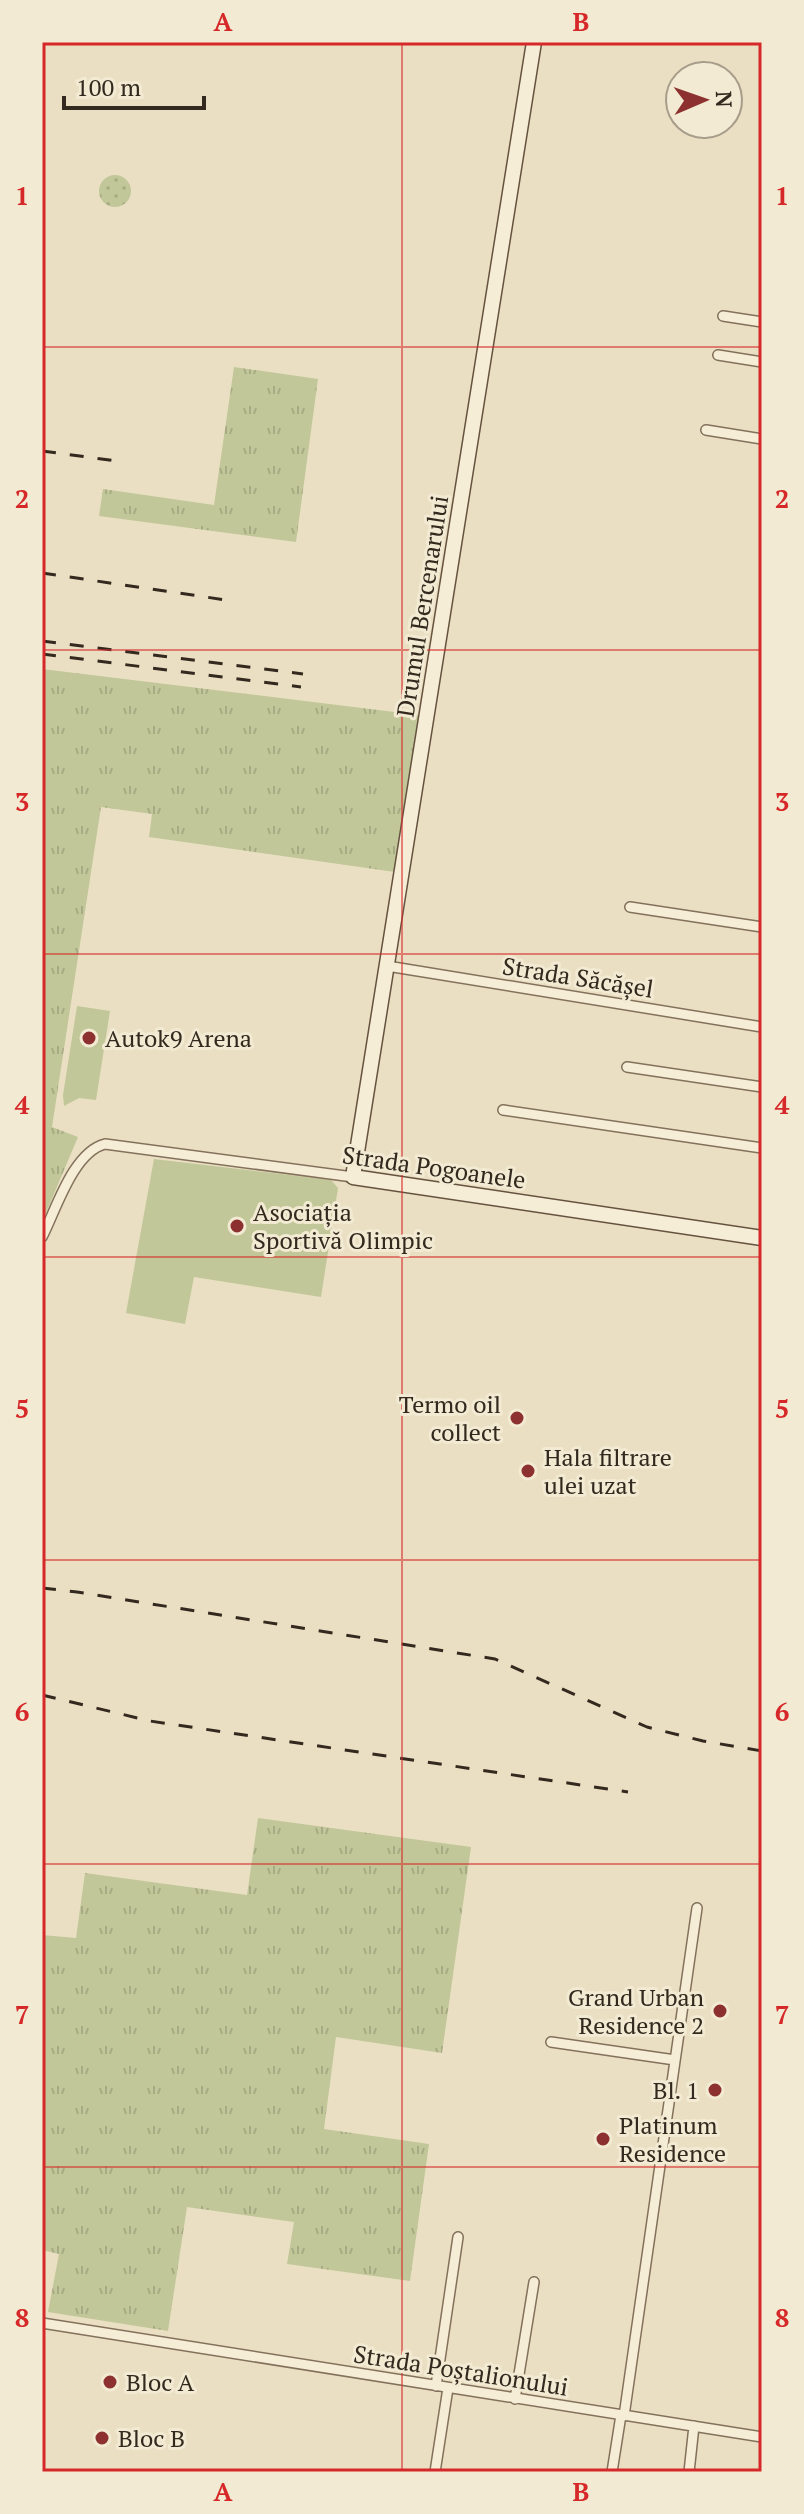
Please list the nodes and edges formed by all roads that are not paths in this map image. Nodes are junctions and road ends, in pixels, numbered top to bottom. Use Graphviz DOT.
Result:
graph roads {
  1 [pos="534,42"];
  2 [pos="723,316"];
  3 [pos="762,322"];
  4 [pos="718,355"];
  5 [pos="762,362"];
  6 [pos="706,430"];
  7 [pos="762,439"];
  8 [pos="630,907"];
  9 [pos="762,927"];
  10 [pos="387,966"];
  11 [pos="762,1027"];
  12 [pos="627,1067"];
  13 [pos="762,1087"];
  14 [pos="503,1110"];
  15 [pos="762,1148"];
  16 [pos="353,1177"];
  17 [pos="42,1237"];
  18 [pos="762,1238"];
  19 [pos="697,1908"];
  20 [pos="551,2042"];
  21 [pos="675,2060"];
  22 [pos="458,2237"];
  23 [pos="534,2282"];
  24 [pos="42,2323"];
  25 [pos="436,2386"];
  26 [pos="448,2388"];
  27 [pos="515,2399"];
  28 [pos="622,2416"];
  29 [pos="694,2426"];
  30 [pos="762,2437"];
  31 [pos="435,2472"];
  32 [pos="612,2472"];
  33 [pos="689,2472"];
  1 -- 10 [label="street, Drumul Bercenarului"];
  2 -- 3 [label="street"];
  4 -- 5 [label="street"];
  6 -- 7 [label="street"];
  8 -- 9 [label="street"];
  10 -- 11 [label="street, Strada Săcășel"];
  10 -- 16 [label="street, Drumul Bercenarului"];
  12 -- 13 [label="street"];
  14 -- 15 [label="street"];
  16 -- 17 [label="street, Strada Pogoanele"];
  16 -- 18 [label="street, Strada Pogoanele"];
  19 -- 21 [label="street"];
  20 -- 21 [label="street"];
  21 -- 28 [label="street"];
  22 -- 25 [label="street"];
  23 -- 27 [label="street"];
  24 -- 25 [label="street, Strada Poștalionului"];
  25 -- 26 [label="street, Strada Poștalionului"];
  26 -- 27 [label="street, Strada Poștalionului"];
  26 -- 31 [label="street"];
  27 -- 28 [label="street, Strada Poștalionului"];
  28 -- 29 [label="street, Strada Poștalionului"];
  28 -- 32 [label="street"];
  29 -- 30 [label="street, Strada Poștalionului"];
  29 -- 33 [label="street"];
}
